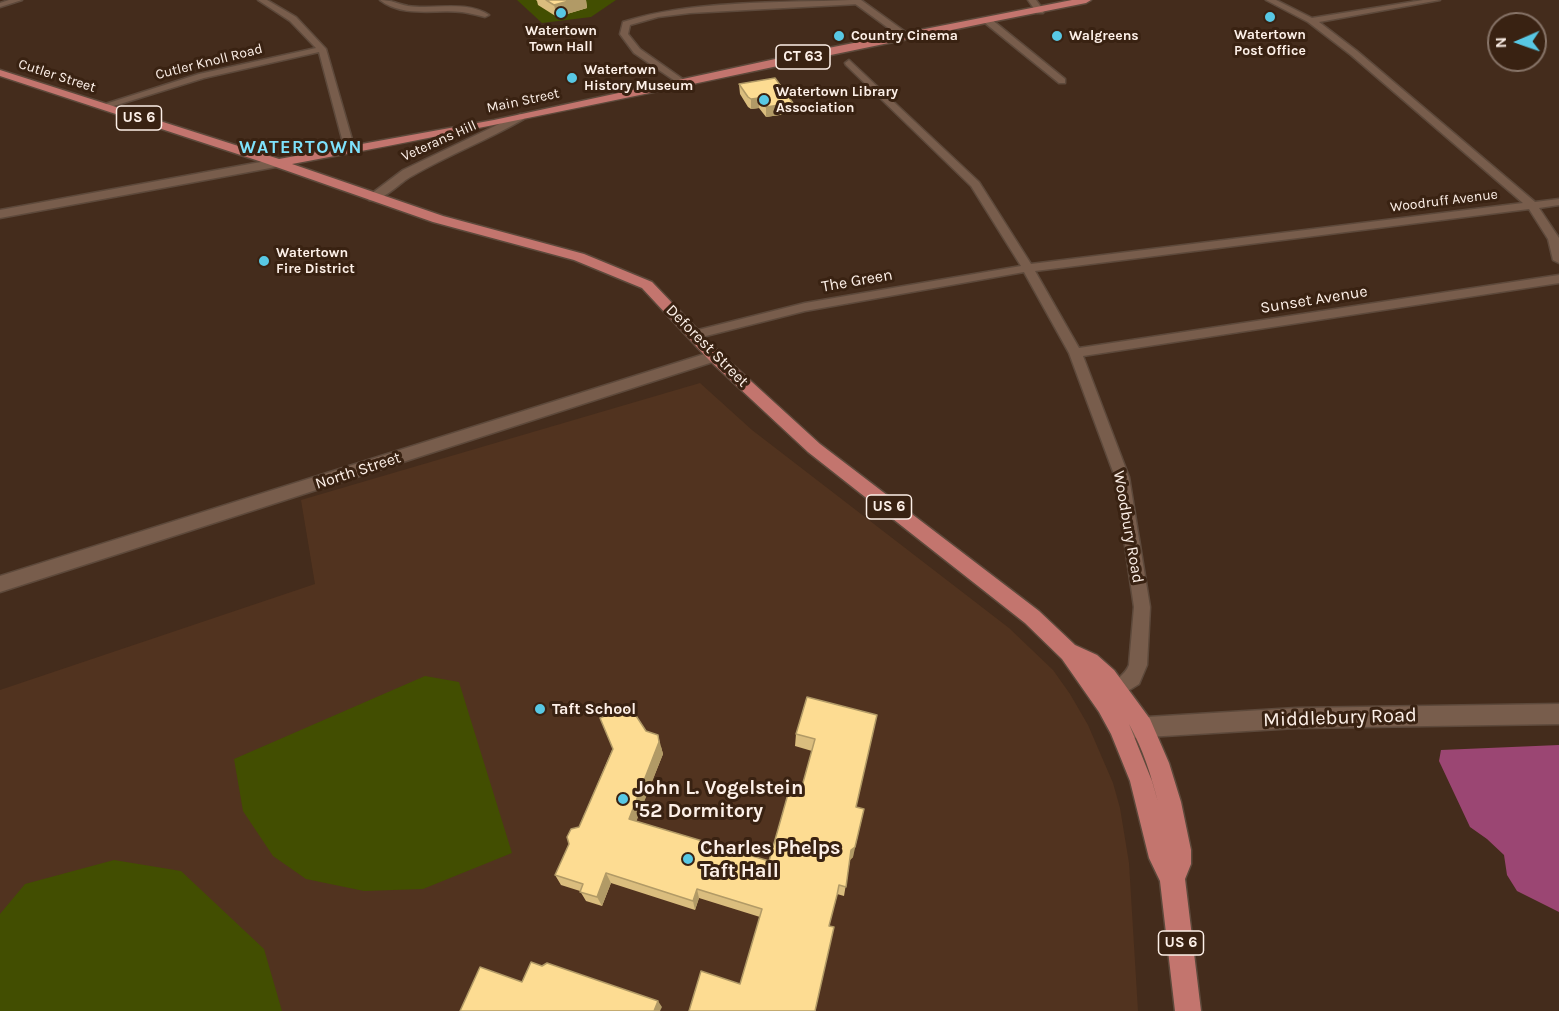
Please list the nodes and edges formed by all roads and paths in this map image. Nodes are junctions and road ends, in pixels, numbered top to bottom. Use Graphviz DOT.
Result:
graph roads {
  1 [pos="18,0"];
  2 [pos="262,0"];
  3 [pos="384,0"];
  4 [pos="1032,0"];
  5 [pos="1086,0"];
  6 [pos="1270,0"];
  7 [pos="1436,0"];
  8 [pos="857,1"];
  9 [pos="0,5"];
  10 [pos="1040,11"];
  11 [pos="485,15"];
  12 [pos="1311,20"];
  13 [pos="988,21"];
  14 [pos="906,36"];
  15 [pos="322,49"];
  16 [pos="849,63"];
  17 [pos="0,73"];
  18 [pos="1062,81"];
  19 [pos="681,82"];
  20 [pos="104,106"];
  21 [pos="520,117"];
  22 [pos="350,150"];
  23 [pos="277,163"];
  24 [pos="373,197"];
  25 [pos="1559,201"];
  26 [pos="1532,205"];
  27 [pos="0,214"];
  28 [pos="1559,260"];
  29 [pos="1028,268"];
  30 [pos="1559,279"];
  31 [pos="694,335"];
  32 [pos="1075,353"];
  33 [pos="714,356"];
  34 [pos="0,584"];
  35 [pos="1069,652"];
  36 [pos="1118,689"];
  37 [pos="1559,714"];
  38 [pos="1144,728"];
  39 [pos="1120,729"];
  40 [pos="1172,875"];
  41 [pos="1188,1011"];
  1 -- 9 [label="street"];
  2 -- 15 [label="street"];
  3 -- 11 [label="street"];
  4 -- 10 [label="street"];
  5 -- 10 [label="main road, Main Street / CT 63"];
  6 -- 12 [label="street, Woodruff Avenue"];
  7 -- 12 [label="street"];
  8 -- 14 [label="street"];
  8 -- 19 [label="street"];
  10 -- 13 [label="main road, Main Street / CT 63"];
  12 -- 26 [label="street, Woodruff Avenue"];
  13 -- 14 [label="main road, Main Street / CT 63"];
  13 -- 18 [label="street"];
  14 -- 19 [label="main road, Main Street / CT 63"];
  15 -- 20 [label="street, Cutler Knoll Road"];
  15 -- 22 [label="street"];
  16 -- 29 [label="street, Woodbury Road"];
  17 -- 20 [label="main road, Cutler Street / US 6"];
  19 -- 21 [label="main road, Main Street / CT 63"];
  20 -- 23 [label="main road, Cutler Street / US 6"];
  21 -- 22 [label="main road, Main Street / CT 63"];
  21 -- 24 [label="street, Veterans Hill"];
  22 -- 23 [label="main road, Main Street / CT 63"];
  23 -- 24 [label="main road, Deforest Street / US 6"];
  23 -- 27 [label="street, Main Street / CT 63"];
  24 -- 31 [label="main road, Deforest Street / US 6"];
  25 -- 26 [label="street"];
  26 -- 28 [label="street"];
  26 -- 29 [label="street, Woodruff Avenue"];
  29 -- 31 [label="street, The Green"];
  29 -- 32 [label="street, Woodbury Road"];
  30 -- 32 [label="street, Sunset Avenue"];
  31 -- 33 [label="main road, Deforest Street / US 6"];
  32 -- 36 [label="street, Woodbury Road"];
  33 -- 34 [label="street, North Street"];
  33 -- 35 [label="main road, Deforest Street / US 6"];
  35 -- 36 [label="main road, US 6"];
  35 -- 39 [label="main road, US 6"];
  36 -- 38 [label="main road, US 6"];
  37 -- 38 [label="street, Middlebury Road"];
  38 -- 39 [label="street, Middlebury Road"];
  38 -- 40 [label="main road, US 6"];
  39 -- 40 [label="main road, US 6"];
  40 -- 41 [label="main road, US 6"];
}
